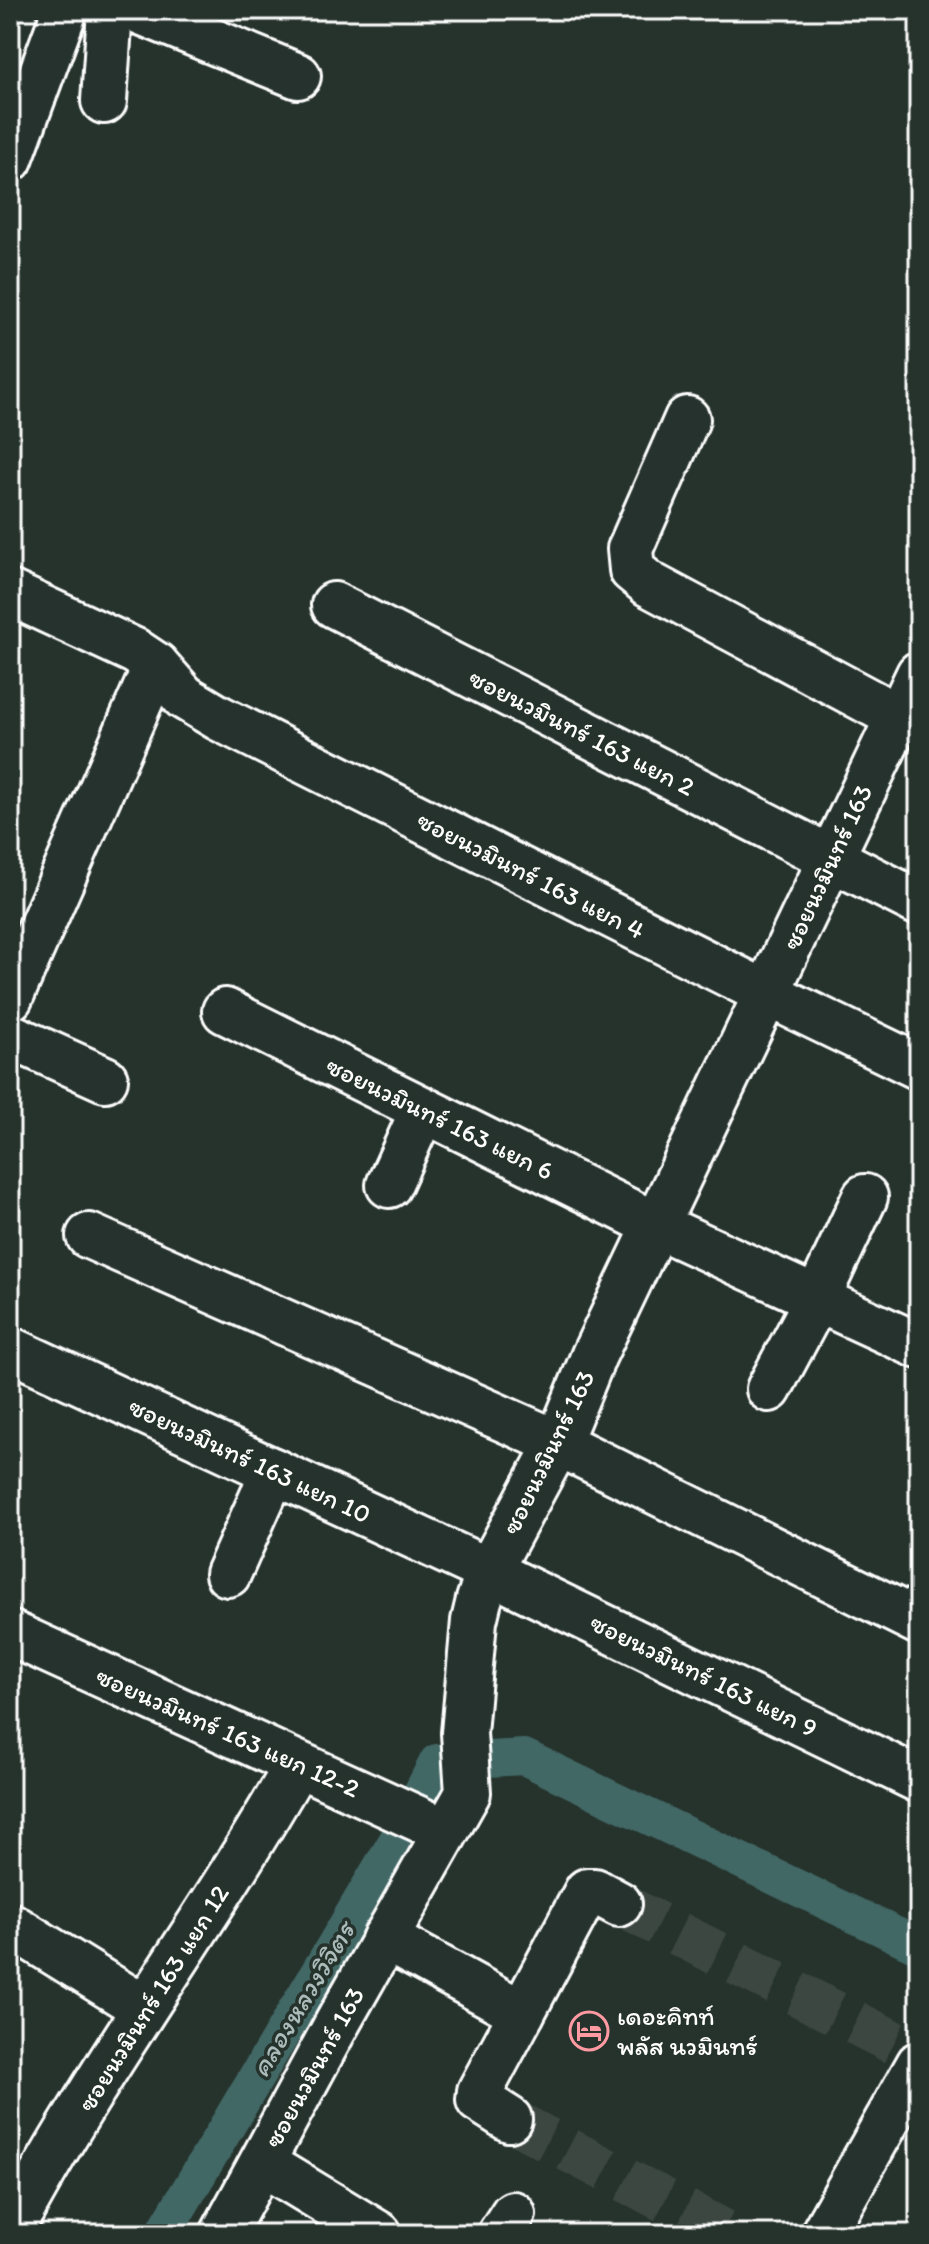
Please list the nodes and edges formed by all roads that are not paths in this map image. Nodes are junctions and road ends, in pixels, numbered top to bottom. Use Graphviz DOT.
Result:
graph roads {
  1 [pos="65,10"];
  2 [pos="110,10"];
  3 [pos="136,10"];
  4 [pos="298,76"];
  5 [pos="104,101"];
  6 [pos="10,159"];
  7 [pos="687,419"];
  8 [pos="10,593"];
  9 [pos="334,605"];
  10 [pos="156,665"];
  11 [pos="919,674"];
  12 [pos="898,717"];
  13 [pos="830,859"];
  14 [pos="919,903"];
  15 [pos="768,994"];
  16 [pos="10,998"];
  17 [pos="225,1011"];
  18 [pos="10,1036"];
  19 [pos="919,1067"];
  20 [pos="105,1079"];
  21 [pos="423,1110"];
  22 [pos="389,1185"];
  23 [pos="865,1197"];
  24 [pos="656,1225"];
  25 [pos="89,1236"];
  26 [pos="817,1299"];
  27 [pos="919,1346"];
  28 [pos="10,1349"];
  29 [pos="769,1389"];
  30 [pos="558,1443"];
  31 [pos="274,1471"];
  32 [pos="489,1571"];
  33 [pos="228,1574"];
  34 [pos="919,1622"];
  35 [pos="10,1633"];
  36 [pos="297,1765"];
  37 [pos="919,1780"];
  38 [pos="422,1820"];
  39 [pos="619,1904"];
  40 [pos="10,1925"];
  41 [pos="385,1938"];
  42 [pos="144,2008"];
  43 [pos="522,2013"];
  44 [pos="919,2064"];
  45 [pos="509,2119"];
  46 [pos="262,2163"];
  47 [pos="23,2175"];
  48 [pos="10,2232"];
  49 [pos="223,2234"];
  50 [pos="379,2234"];
  51 [pos="823,2234"];
  1 -- 6 [label="street"];
  2 -- 5 [label="street"];
  3 -- 4 [label="street"];
  7 -- 12 [label="street"];
  8 -- 10 [label="street, ซอยนวมินทร์ 163 แยก 4"];
  9 -- 13 [label="street, ซอยนวมินทร์ 163 แยก 2"];
  10 -- 15 [label="street, ซอยนวมินทร์ 163 แยก 4"];
  10 -- 16 [label="street"];
  11 -- 12 [label="street, ซอยนวมินทร์ 163"];
  12 -- 13 [label="street, ซอยนวมินทร์ 163"];
  13 -- 14 [label="street, ซอยนวมินทร์ 163 แยก 2"];
  13 -- 15 [label="street, ซอยนวมินทร์ 163"];
  15 -- 19 [label="street, ซอยนวมินทร์ 163 แยก 4"];
  15 -- 24 [label="street, ซอยนวมินทร์ 163"];
  17 -- 21 [label="street, ซอยนวมินทร์ 163 แยก 6"];
  18 -- 20 [label="street"];
  21 -- 22 [label="street"];
  21 -- 24 [label="street, ซอยนวมินทร์ 163 แยก 6"];
  23 -- 26 [label="street"];
  24 -- 26 [label="street, ซอยนวมินทร์ 163 แยก 6"];
  24 -- 30 [label="street, ซอยนวมินทร์ 163"];
  25 -- 30 [label="street"];
  26 -- 27 [label="street, ซอยนวมินทร์ 163 แยก 6"];
  26 -- 29 [label="street"];
  28 -- 31 [label="street, ซอยนวมินทร์ 163 แยก 10"];
  30 -- 32 [label="street, ซอยนวมินทร์ 163"];
  30 -- 34 [label="street"];
  31 -- 32 [label="street, ซอยนวมินทร์ 163 แยก 10"];
  31 -- 33 [label="street"];
  32 -- 37 [label="street, ซอยนวมินทร์ 163 แยก 9"];
  32 -- 38 [label="street, ซอยนวมินทร์ 163"];
  35 -- 36 [label="street, ซอยนวมินทร์ 163 แยก 12-2"];
  36 -- 38 [label="street, ซอยนวมินทร์ 163 แยก 12-2"];
  36 -- 42 [label="street, ซอยนวมินทร์ 163 แยก 12"];
  38 -- 41 [label="street, ซอยนวมินทร์ 163"];
  39 -- 43 [label="street"];
  40 -- 42 [label="street"];
  41 -- 43 [label="street"];
  41 -- 46 [label="street, ซอยนวมินทร์ 163"];
  42 -- 47 [label="street, ซอยนวมินทร์ 163 แยก 12"];
  43 -- 45 [label="street"];
  44 -- 51 [label="street"];
  46 -- 49 [label="street, ซอยนวมินทร์ 163"];
  46 -- 50 [label="street"];
  47 -- 48 [label="street, ซอยนวมินทร์ 163 แยก 12"];
}
